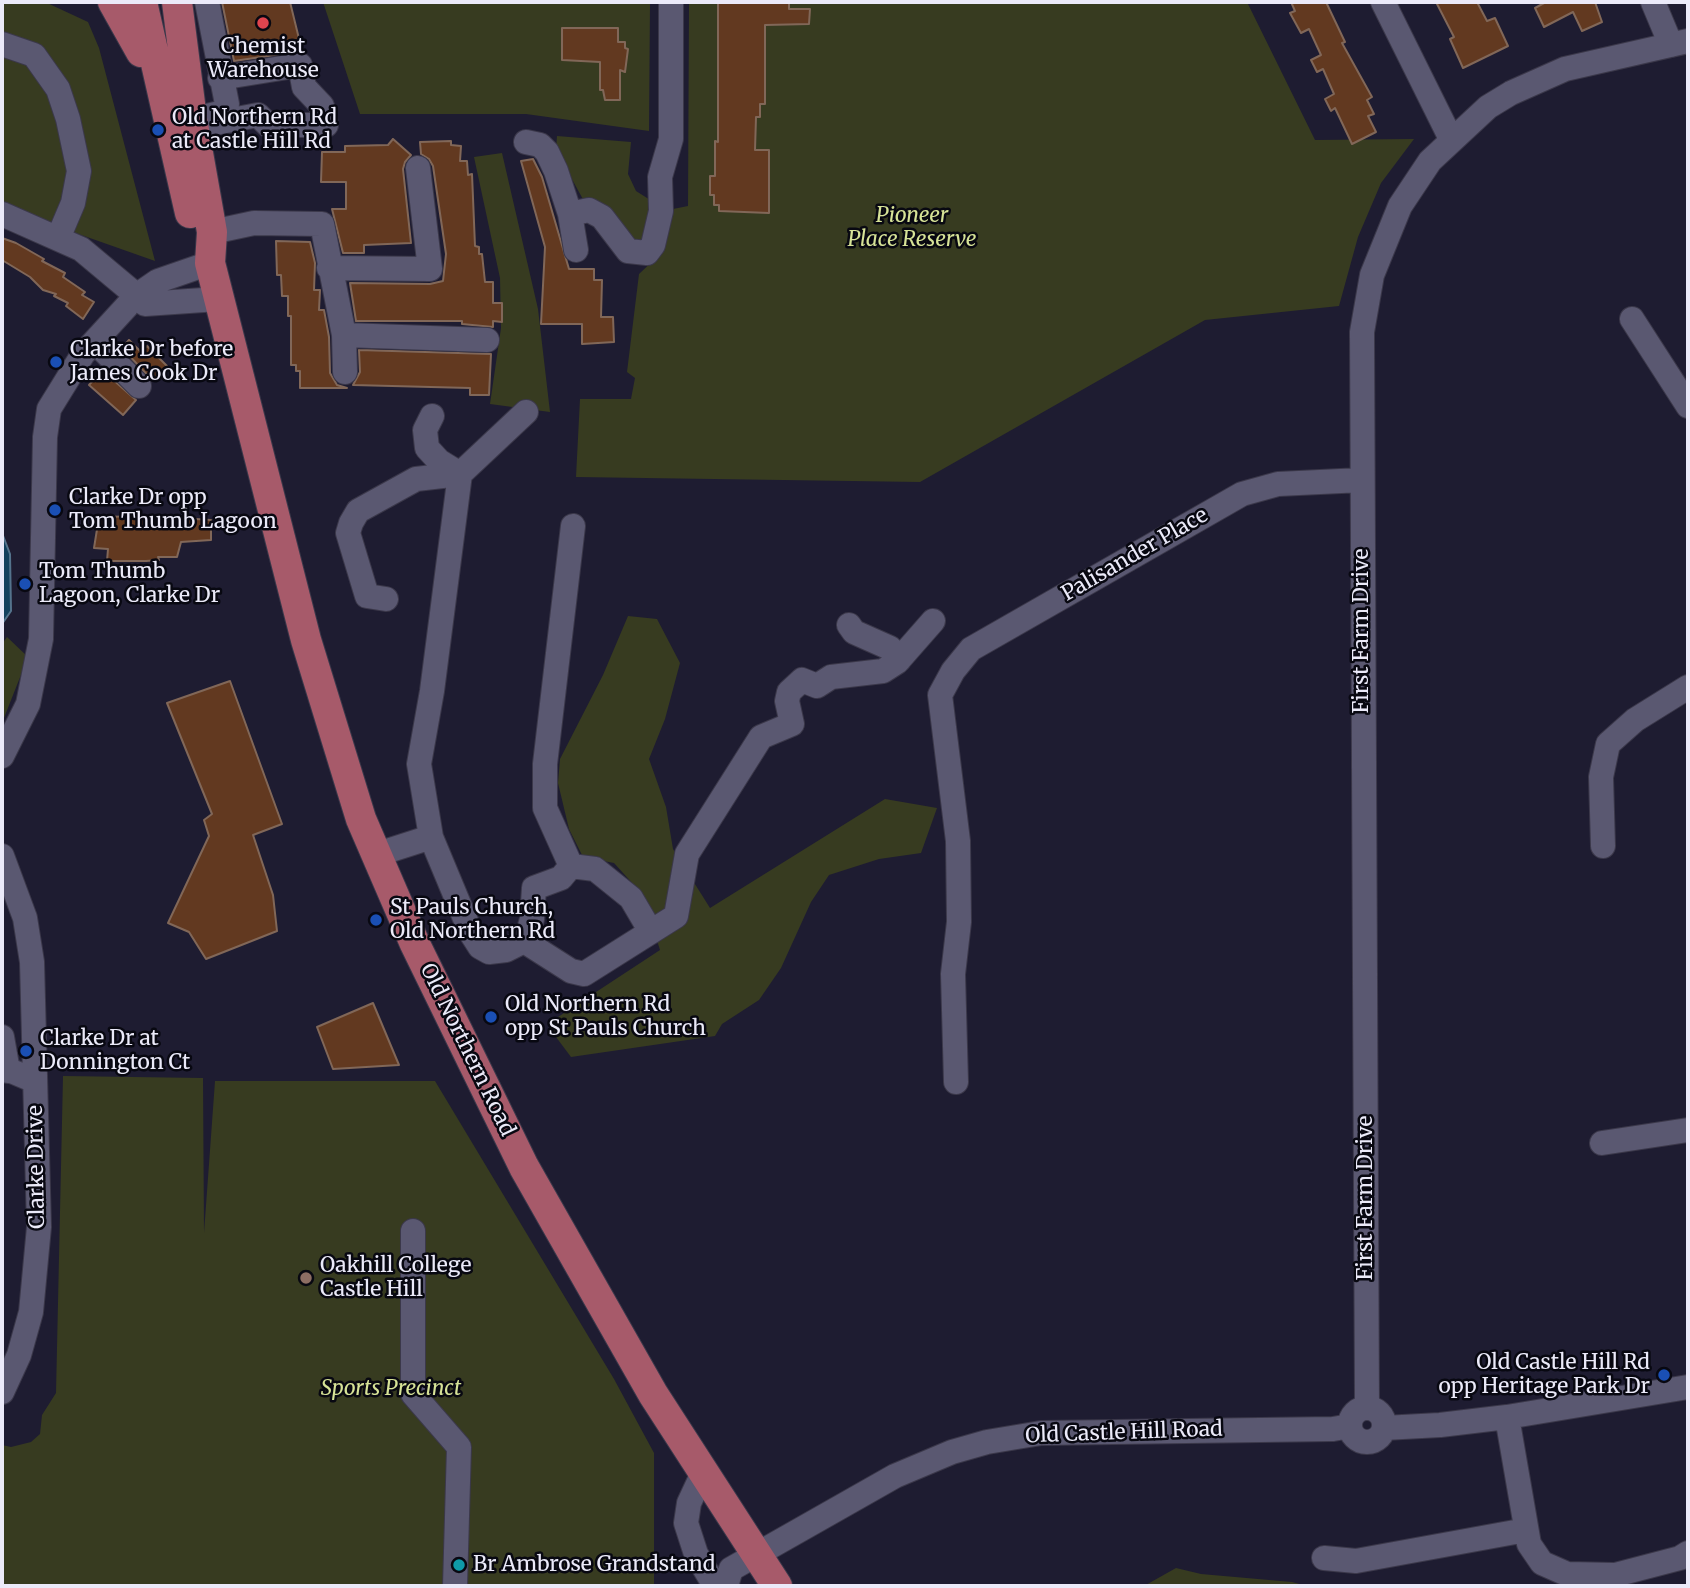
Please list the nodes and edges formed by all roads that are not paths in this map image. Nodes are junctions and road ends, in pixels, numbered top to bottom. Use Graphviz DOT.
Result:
graph roads {
  1 [pos="113,2"];
  2 [pos="142,2"];
  3 [pos="177,2"];
  4 [pos="206,2"];
  5 [pos="671,2"];
  6 [pos="1383,2"];
  7 [pos="1653,2"];
  8 [pos="1680,43"];
  9 [pos="2,44"];
  10 [pos="220,78"];
  11 [pos="164,100"];
  12 [pos="193,123"];
  13 [pos="1451,139"];
  14 [pos="526,142"];
  15 [pos="412,179"];
  16 [pos="2,214"];
  17 [pos="570,214"];
  18 [pos="212,232"];
  19 [pos="59,236"];
  20 [pos="576,250"];
  21 [pos="210,263"];
  22 [pos="329,268"];
  23 [pos="136,298"];
  24 [pos="218,299"];
  25 [pos="1632,319"];
  26 [pos="344,335"];
  27 [pos="487,340"];
  28 [pos="95,342"];
  29 [pos="345,372"];
  30 [pos="139,386"];
  31 [pos="1688,406"];
  32 [pos="526,412"];
  33 [pos="432,416"];
  34 [pos="460,474"];
  35 [pos="1362,480"];
  36 [pos="573,526"];
  37 [pos="386,599"];
  38 [pos="933,621"];
  39 [pos="849,625"];
  40 [pos="899,660"];
  41 [pos="1688,687"];
  42 [pos="2,755"];
  43 [pos="431,837"];
  44 [pos="1603,846"];
  45 [pos="375,855"];
  46 [pos="2,856"];
  47 [pos="571,866"];
  48 [pos="651,932"];
  49 [pos="524,941"];
  50 [pos="2,1037"];
  51 [pos="5,1069"];
  52 [pos="35,1081"];
  53 [pos="956,1082"];
  54 [pos="1688,1130"];
  55 [pos="1602,1143"];
  56 [pos="413,1231"];
  57 [pos="1688,1387"];
  58 [pos="2,1392"];
  59 [pos="1367,1408"];
  60 [pos="1507,1417"];
  61 [pos="1350,1426"];
  62 [pos="1384,1428"];
  63 [pos="703,1473"];
  64 [pos="1527,1530"];
  65 [pos="1688,1553"];
  66 [pos="758,1555"];
  67 [pos="1324,1558"];
  68 [pos="455,1586"];
  69 [pos="715,1586"];
  70 [pos="726,1586"];
  71 [pos="777,1586"];
  1 -- 11 [label="main road"];
  2 -- 11 [label="main road, Old Northern Road"];
  3 -- 12 [label="main road, Old Northern Road"];
  4 -- 10 [label="street"];
  5 -- 17 [label="street"];
  6 -- 13 [label="street"];
  7 -- 8 [label="street"];
  8 -- 13 [label="street, First Farm Drive"];
  9 -- 19 [label="street"];
  10 -- 12 [label="street"];
  10 -- 12 [label="street"];
  11 -- 21 [label="main road, Old Northern Road"];
  12 -- 18 [label="main road, Old Northern Road"];
  13 -- 35 [label="street, First Farm Drive"];
  14 -- 17 [label="street"];
  15 -- 22 [label="street"];
  16 -- 19 [label="street"];
  17 -- 20 [label="street"];
  18 -- 21 [label="main road, Old Northern Road"];
  18 -- 22 [label="street"];
  19 -- 23 [label="street"];
  21 -- 23 [label="street"];
  21 -- 24 [label="main road, Old Northern Road"];
  22 -- 26 [label="street"];
  23 -- 24 [label="street"];
  23 -- 28 [label="street"];
  24 -- 45 [label="main road, Old Northern Road"];
  25 -- 31 [label="street"];
  26 -- 27 [label="street"];
  26 -- 29 [label="street"];
  28 -- 30 [label="street"];
  28 -- 42 [label="street"];
  32 -- 34 [label="street"];
  33 -- 34 [label="street"];
  34 -- 37 [label="street"];
  34 -- 43 [label="street"];
  35 -- 53 [label="street, Palisander Place"];
  35 -- 59 [label="street, First Farm Drive"];
  36 -- 47 [label="street"];
  38 -- 40 [label="street"];
  39 -- 40 [label="street"];
  40 -- 48 [label="street"];
  41 -- 44 [label="street"];
  43 -- 45 [label="street"];
  43 -- 49 [label="street"];
  45 -- 63 [label="main road, Old Northern Road"];
  46 -- 52 [label="street, Clarke Drive"];
  47 -- 48 [label="street"];
  47 -- 49 [label="street"];
  48 -- 49 [label="street"];
  50 -- 51 [label="street"];
  51 -- 52 [label="street"];
  52 -- 58 [label="street, Clarke Drive"];
  54 -- 55 [label="street"];
  56 -- 68 [label="street"];
  57 -- 60 [label="street"];
  59 -- 61 [label="street"];
  59 -- 62 [label="street"];
  60 -- 62 [label="street"];
  60 -- 64 [label="street"];
  61 -- 62 [label="street"];
  61 -- 66 [label="street, Old Castle Hill Road"];
  63 -- 66 [label="main road, Old Northern Road"];
  63 -- 69 [label="street"];
  64 -- 65 [label="street"];
  64 -- 67 [label="street"];
  66 -- 70 [label="street, Old Castle Hill Road"];
  66 -- 71 [label="main road, Old Northern Road"];
}
